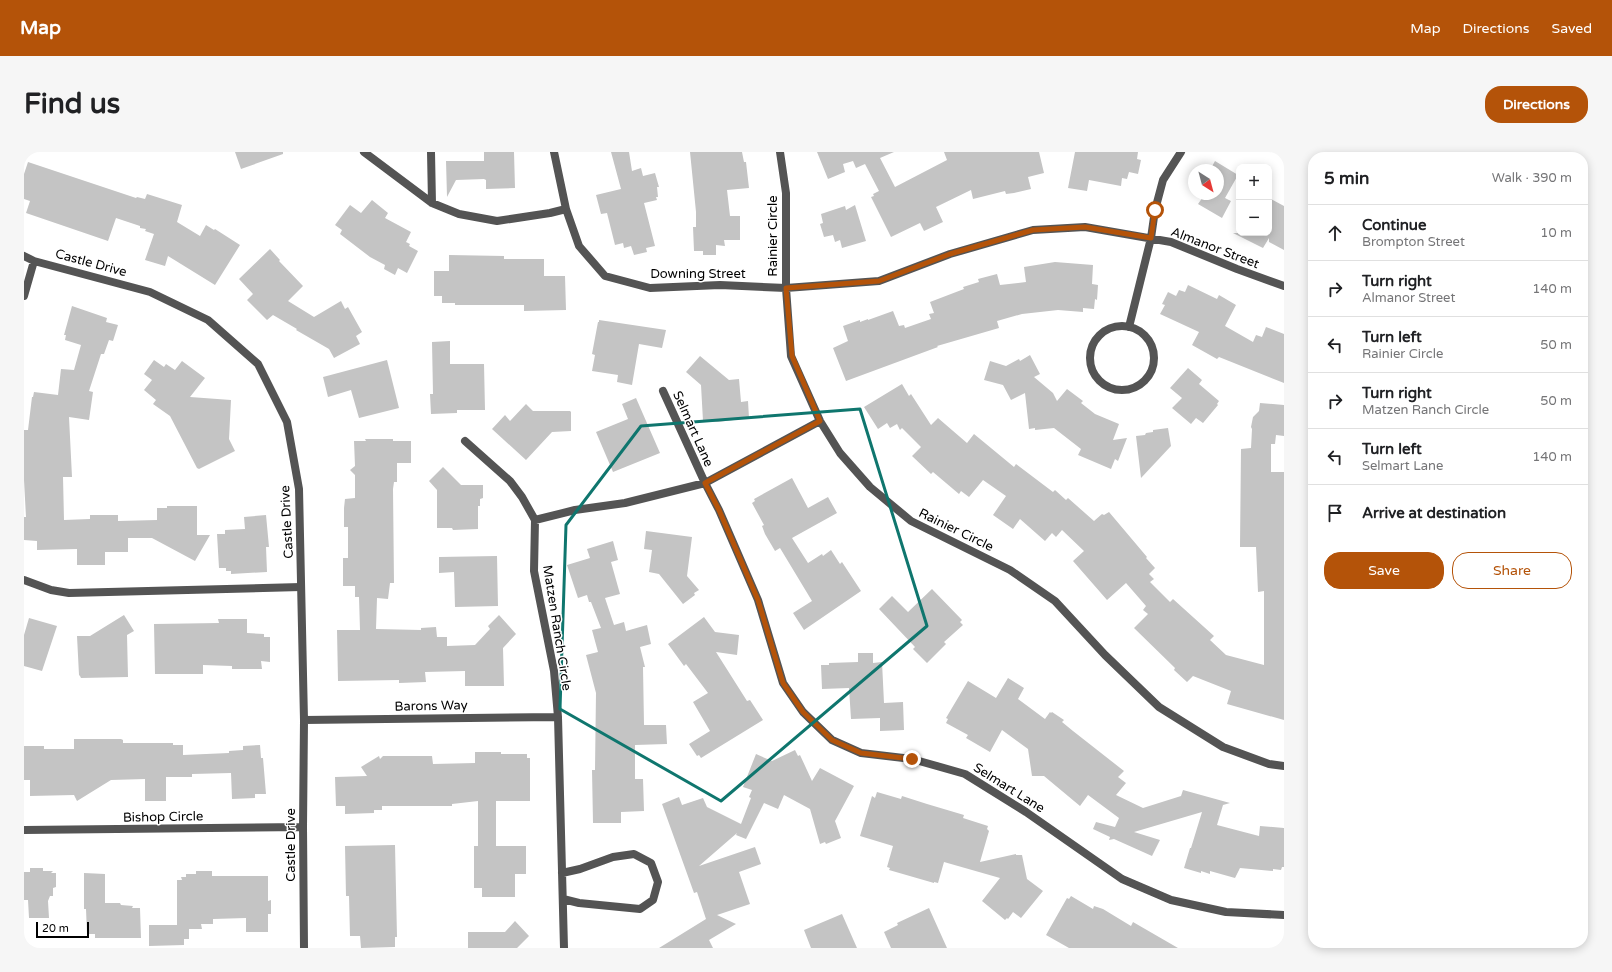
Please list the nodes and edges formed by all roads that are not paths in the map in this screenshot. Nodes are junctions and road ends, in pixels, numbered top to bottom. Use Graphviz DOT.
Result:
graph roads {
  1 [pos="364,152"];
  2 [pos="431,152"];
  3 [pos="554,152"];
  4 [pos="780,152"];
  5 [pos="1181,152"];
  6 [pos="432,203"];
  7 [pos="566,209"];
  8 [pos="1151,238"];
  9 [pos="24,256"];
  10 [pos="34,260"];
  11 [pos="1284,286"];
  12 [pos="786,288"];
  13 [pos="24,296"];
  14 [pos="1129,326"];
  15 [pos="663,390"];
  16 [pos="820,421"];
  17 [pos="465,441"];
  18 [pos="705,483"];
  19 [pos="535,520"];
  20 [pos="24,580"];
  21 [pos="301,587"];
  22 [pos="558,717"];
  23 [pos="304,720"];
  24 [pos="1284,766"];
  25 [pos="303,827"];
  26 [pos="24,830"];
  27 [pos="562,873"];
  28 [pos="563,899"];
  29 [pos="1284,914"];
  30 [pos="304,948"];
  31 [pos="564,948"];
  1 -- 6 [label="street"];
  2 -- 6 [label="street"];
  3 -- 7 [label="street, Downing Street"];
  4 -- 12 [label="street, Rainier Circle"];
  5 -- 8 [label="street"];
  6 -- 7 [label="street"];
  7 -- 12 [label="street, Downing Street"];
  8 -- 11 [label="street, Almanor Street"];
  8 -- 12 [label="street, Almanor Street"];
  8 -- 14 [label="street"];
  9 -- 10 [label="street, Castle Drive"];
  10 -- 13 [label="street"];
  10 -- 21 [label="street, Castle Drive"];
  12 -- 16 [label="street, Rainier Circle"];
  14 -- 14 [label="street"];
  15 -- 18 [label="street, Selmart Lane"];
  16 -- 18 [label="street"];
  16 -- 24 [label="street, Rainier Circle"];
  17 -- 19 [label="street"];
  18 -- 19 [label="street"];
  18 -- 29 [label="street, Selmart Lane"];
  19 -- 22 [label="street, Matzen Ranch Circle"];
  20 -- 21 [label="street"];
  21 -- 23 [label="street, Castle Drive"];
  22 -- 23 [label="street, Barons Way"];
  22 -- 27 [label="street, Matzen Ranch Circle"];
  23 -- 25 [label="street, Castle Drive"];
  25 -- 26 [label="street, Bishop Circle"];
  25 -- 30 [label="street, Castle Drive"];
  27 -- 28 [label="street, Matzen Ranch Circle"];
  27 -- 28 [label="street"];
  28 -- 31 [label="street, Matzen Ranch Circle"];
}
